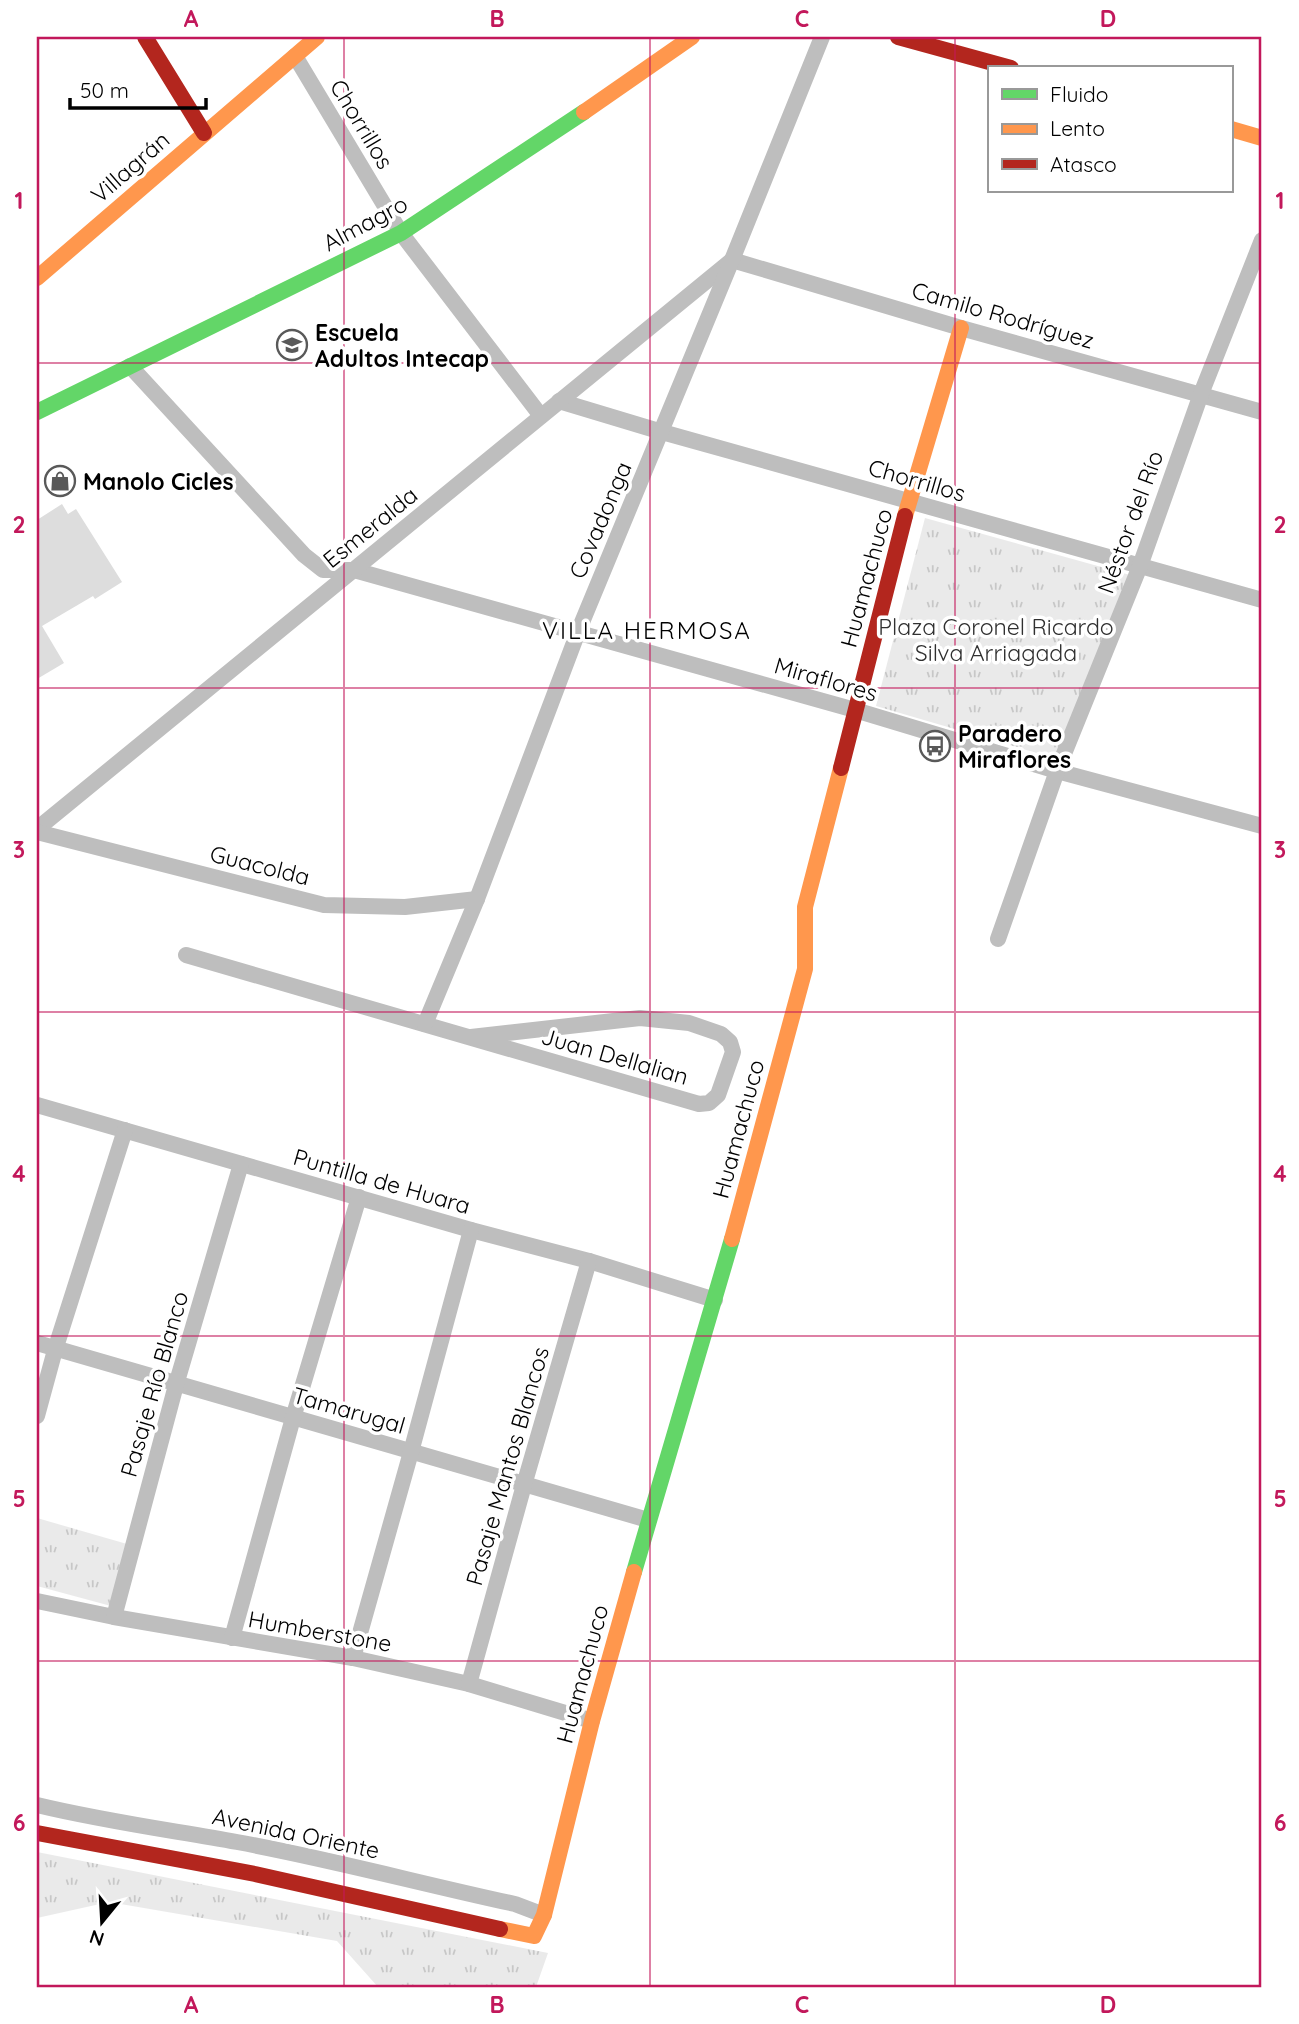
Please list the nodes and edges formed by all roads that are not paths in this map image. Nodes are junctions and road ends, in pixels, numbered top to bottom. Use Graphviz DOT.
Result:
graph roads {
  1 [pos="145,37"];
  2 [pos="317,37"];
  3 [pos="692,37"];
  4 [pos="822,37"];
  5 [pos="898,37"];
  6 [pos="295,57"];
  7 [pos="1005,66"];
  8 [pos="1232,129"];
  9 [pos="204,133"];
  10 [pos="1262,138"];
  11 [pos="401,233"];
  12 [pos="1262,240"];
  13 [pos="732,260"];
  14 [pos="37,278"];
  15 [pos="961,328"];
  16 [pos="130,366"];
  17 [pos="1201,394"];
  18 [pos="559,401"];
  19 [pos="37,412"];
  20 [pos="1262,412"];
  21 [pos="541,416"];
  22 [pos="662,432"];
  23 [pos="909,501"];
  24 [pos="1140,566"];
  25 [pos="354,570"];
  26 [pos="1262,600"];
  27 [pos="578,632"];
  28 [pos="855,710"];
  29 [pos="1057,771"];
  30 [pos="1262,826"];
  31 [pos="37,830"];
  32 [pos="477,898"];
  33 [pos="998,939"];
  34 [pos="186,955"];
  35 [pos="425,1024"];
  36 [pos="471,1037"];
  37 [pos="37,1105"];
  38 [pos="125,1130"];
  39 [pos="241,1164"];
  40 [pos="359,1197"];
  41 [pos="471,1230"];
  42 [pos="589,1261"];
  43 [pos="715,1300"];
  44 [pos="37,1343"];
  45 [pos="55,1350"];
  46 [pos="176,1385"];
  47 [pos="37,1416"];
  48 [pos="293,1418"];
  49 [pos="411,1452"];
  50 [pos="524,1485"];
  51 [pos="648,1520"];
  52 [pos="37,1601"];
  53 [pos="114,1617"];
  54 [pos="232,1638"];
  55 [pos="353,1658"];
  56 [pos="470,1684"];
  57 [pos="592,1721"];
  58 [pos="37,1805"];
  59 [pos="37,1833"];
  60 [pos="544,1914"];
  1 -- 9 [label="street"];
  2 -- 6 [label="street, Villagrán"];
  3 -- 11 [label="street, Almagro"];
  4 -- 13 [label="street, Covadonga"];
  5 -- 7 [label="street"];
  6 -- 9 [label="street, Villagrán"];
  6 -- 11 [label="street, Chorrillos"];
  8 -- 10 [label="street"];
  9 -- 14 [label="street, Villagrán"];
  11 -- 16 [label="street, Almagro"];
  11 -- 21 [label="street, Chorrillos"];
  12 -- 17 [label="street, Néstor del Río"];
  13 -- 15 [label="street, Camilo Rodríguez"];
  13 -- 18 [label="street, Esmeralda"];
  13 -- 22 [label="street, Covadonga"];
  15 -- 17 [label="street, Camilo Rodríguez"];
  15 -- 23 [label="street, Huamachuco"];
  16 -- 19 [label="street, Almagro"];
  16 -- 25 [label="street, Miraflores"];
  17 -- 20 [label="street, Camilo Rodríguez"];
  17 -- 24 [label="street, Néstor del Río"];
  18 -- 21 [label="street, Esmeralda"];
  18 -- 22 [label="street, Chorrillos"];
  21 -- 25 [label="street, Esmeralda"];
  22 -- 23 [label="street, Chorrillos"];
  22 -- 27 [label="street, Covadonga"];
  23 -- 24 [label="street, Chorrillos"];
  23 -- 28 [label="street, Huamachuco"];
  24 -- 26 [label="street, Chorrillos"];
  24 -- 29 [label="street, Néstor del Río"];
  25 -- 27 [label="street, Miraflores"];
  25 -- 31 [label="street, Esmeralda"];
  27 -- 28 [label="street, Miraflores"];
  27 -- 32 [label="street, Covadonga"];
  28 -- 29 [label="street, Miraflores"];
  28 -- 43 [label="street, Huamachuco"];
  29 -- 30 [label="street, Miraflores"];
  29 -- 33 [label="street, Néstor del Río"];
  31 -- 32 [label="street, Guacolda"];
  32 -- 35 [label="street, Covadonga"];
  34 -- 35 [label="street, Juan Dellalian"];
  35 -- 36 [label="street, Juan Dellalian"];
  36 -- 36 [label="street, Juan Dellalian"];
  37 -- 38 [label="street, Puntilla de Huara"];
  38 -- 39 [label="street, Puntilla de Huara"];
  38 -- 45 [label="street"];
  39 -- 40 [label="street, Puntilla de Huara"];
  39 -- 46 [label="street, Pasaje Río Blanco"];
  40 -- 41 [label="street, Puntilla de Huara"];
  40 -- 48 [label="street"];
  41 -- 42 [label="street, Puntilla de Huara"];
  41 -- 49 [label="street"];
  42 -- 43 [label="street, Puntilla de Huara"];
  42 -- 50 [label="street, Pasaje Mantos Blancos"];
  43 -- 51 [label="street, Huamachuco"];
  44 -- 45 [label="street, Tamarugal"];
  45 -- 46 [label="street, Tamarugal"];
  45 -- 47 [label="street"];
  46 -- 48 [label="street, Tamarugal"];
  46 -- 53 [label="street, Pasaje Río Blanco"];
  48 -- 49 [label="street, Tamarugal"];
  48 -- 54 [label="street"];
  49 -- 50 [label="street, Tamarugal"];
  49 -- 55 [label="street"];
  50 -- 51 [label="street, Tamarugal"];
  50 -- 56 [label="street, Pasaje Mantos Blancos"];
  51 -- 57 [label="street, Huamachuco"];
  52 -- 53 [label="street, Humberstone"];
  53 -- 54 [label="street, Humberstone"];
  54 -- 55 [label="street, Humberstone"];
  55 -- 56 [label="street, Humberstone"];
  56 -- 57 [label="street, Humberstone"];
  57 -- 60 [label="street, Huamachuco"];
  58 -- 60 [label="street, Avenida Oriente"];
  59 -- 60 [label="street, Huamachuco"];
}
